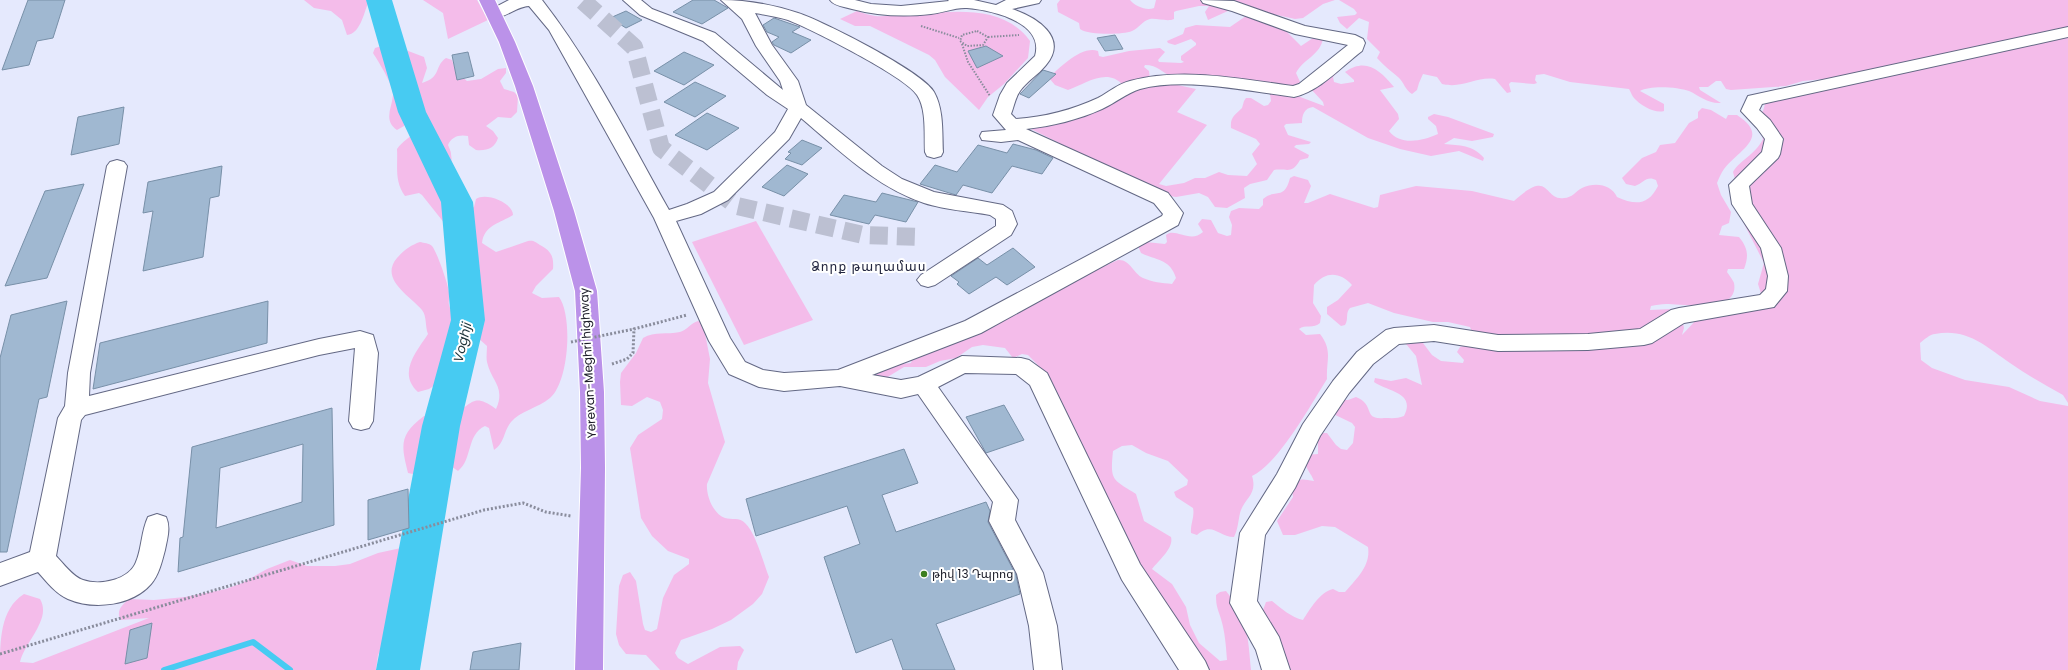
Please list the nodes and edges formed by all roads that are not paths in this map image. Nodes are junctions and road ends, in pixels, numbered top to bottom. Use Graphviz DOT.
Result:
graph roads {
  1 [pos="631,0"];
  2 [pos="838,0"];
  3 [pos="1033,0"];
  4 [pos="1209,0"];
  5 [pos="960,2"];
  6 [pos="733,3"];
  7 [pos="490,7"];
  8 [pos="999,10"];
  9 [pos="2068,32"];
  10 [pos="798,107"];
  11 [pos="1011,125"];
  12 [pos="989,136"];
  13 [pos="934,152"];
  14 [pos="117,166"];
  15 [pos="664,218"];
  16 [pos="928,280"];
  17 [pos="840,378"];
  18 [pos="923,384"];
  19 [pos="77,408"];
  20 [pos="361,421"];
  21 [pos="157,525"];
  22 [pos="42,560"];
  23 [pos="0,575"];
  24 [pos="589,670"];
  25 [pos="1048,670"];
  26 [pos="1195,670"];
  27 [pos="1276,670"];
  1 -- 10 [label="street"];
  2 -- 5 [label="street"];
  3 -- 8 [label="street"];
  4 -- 11 [label="street"];
  5 -- 8 [label="street"];
  6 -- 10 [label="street"];
  6 -- 13 [label="street"];
  7 -- 15 [label="street"];
  7 -- 24 [label="highway, Yerevan-Meghri highway"];
  8 -- 11 [label="street"];
  9 -- 27 [label="street"];
  10 -- 15 [label="street"];
  10 -- 16 [label="street"];
  11 -- 12 [label="street"];
  11 -- 17 [label="street"];
  14 -- 19 [label="street"];
  15 -- 17 [label="street"];
  17 -- 18 [label="street"];
  18 -- 25 [label="street"];
  18 -- 26 [label="street"];
  19 -- 20 [label="street"];
  19 -- 22 [label="street"];
  21 -- 22 [label="street"];
  22 -- 23 [label="street"];
}
